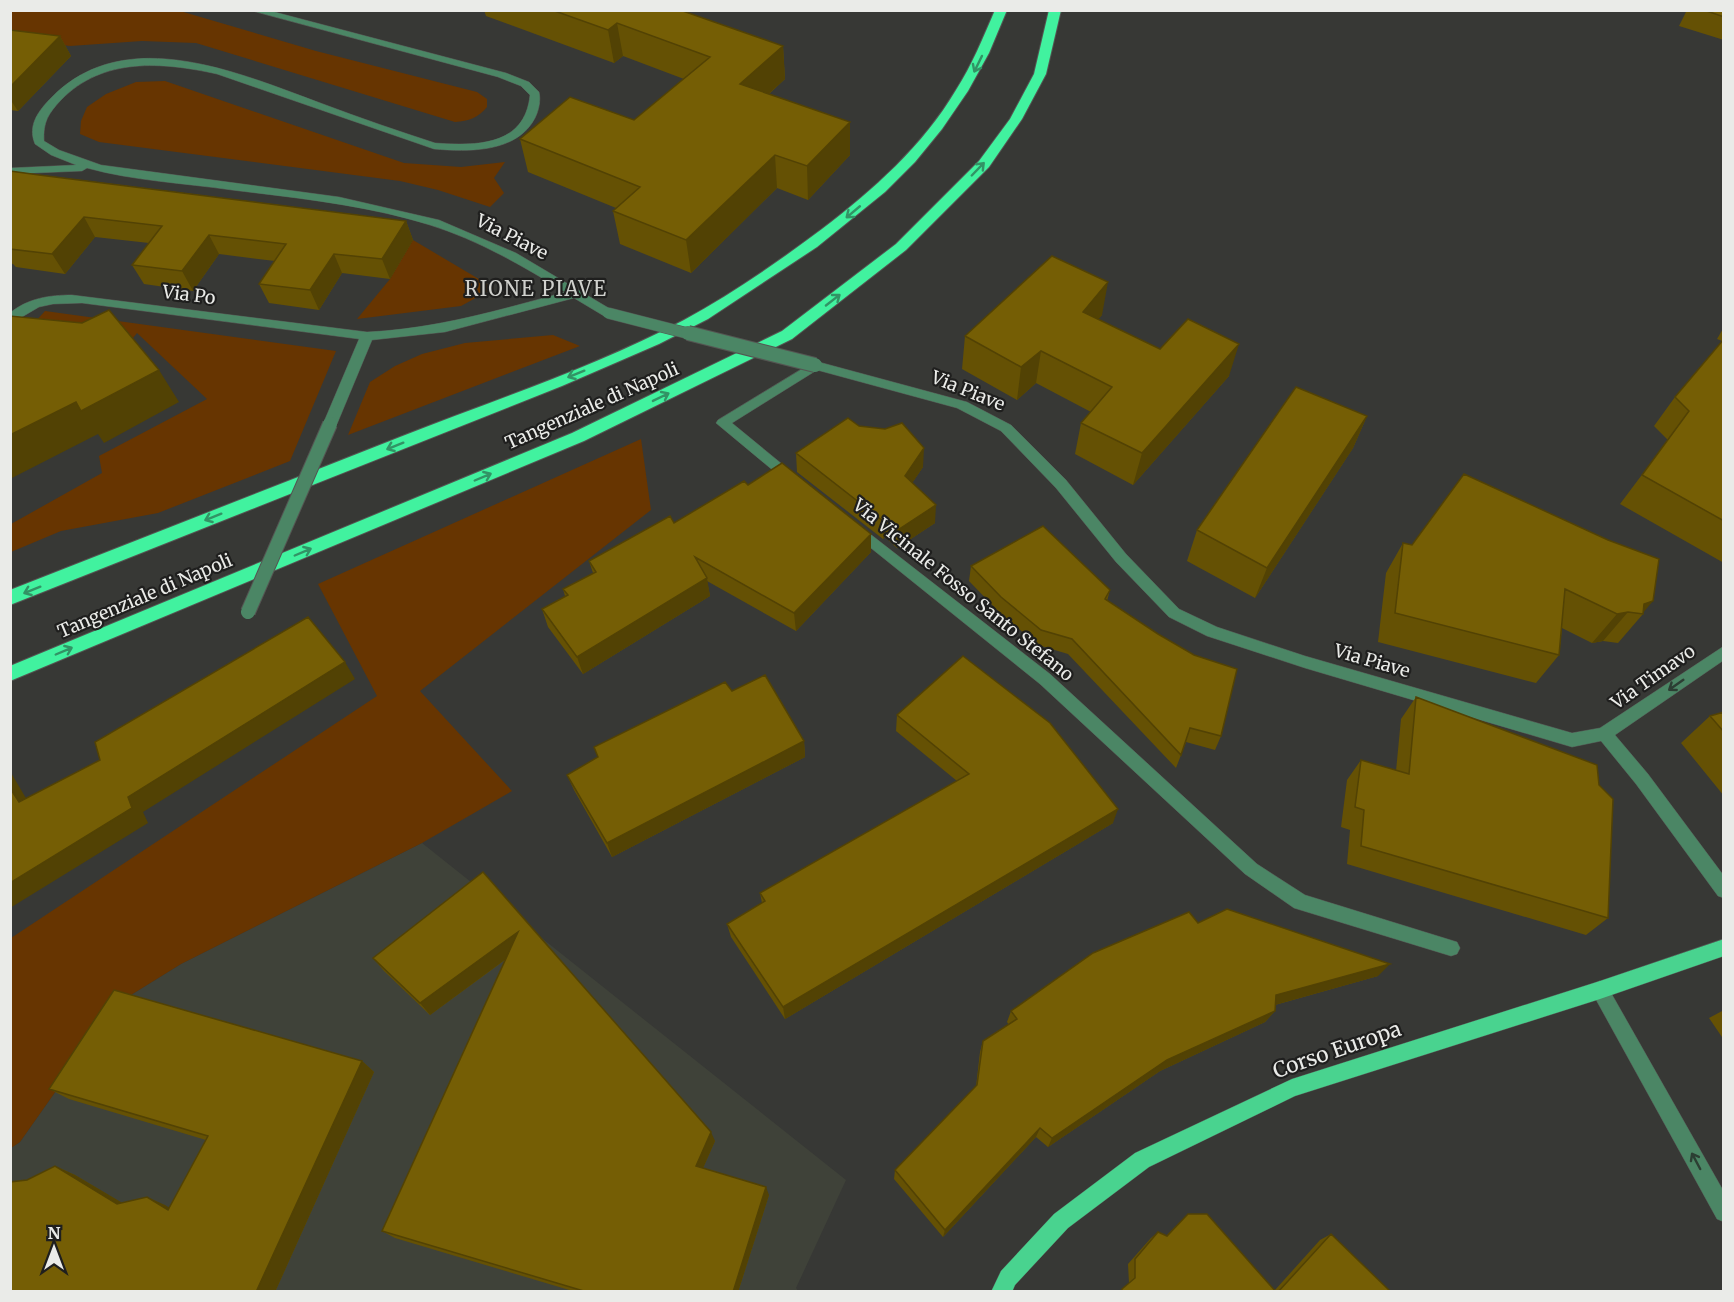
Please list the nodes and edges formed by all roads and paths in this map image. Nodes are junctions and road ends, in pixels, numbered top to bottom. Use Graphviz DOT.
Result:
graph roads {
  1 [pos="254,10"];
  2 [pos="1001,10"];
  3 [pos="1055,10"];
  4 [pos="102,167"];
  5 [pos="10,171"];
  6 [pos="576,293"];
  7 [pos="10,320"];
  8 [pos="368,336"];
  9 [pos="814,365"];
  10 [pos="807,490"];
  11 [pos="844,519"];
  12 [pos="10,598"];
  13 [pos="248,612"];
  14 [pos="1724,652"];
  15 [pos="10,674"];
  16 [pos="1604,734"];
  17 [pos="1724,890"];
  18 [pos="1724,947"];
  19 [pos="1451,948"];
  20 [pos="1600,990"];
  21 [pos="1724,1212"];
  22 [pos="1006,1287"];
  1 -- 4 [label="street, Via Piave"];
  2 -- 12 [label="highway, Tangenziale di Napoli, one-way"];
  15 -- 3 [label="highway, Tangenziale di Napoli, one-way"];
  4 -- 5 [label="street"];
  4 -- 6 [label="street, Via Piave"];
  6 -- 8 [label="street, Via Po"];
  6 -- 9 [label="street, Via Piave, bridge"];
  7 -- 8 [label="street, Via Po"];
  8 -- 13 [label="street, bridge"];
  9 -- 10 [label="street"];
  9 -- 16 [label="street, Via Piave"];
  11 -- 19 [label="street, Via Vicinale Fosso Santo Stefano"];
  14 -- 16 [label="street, Via Timavo, one-way"];
  16 -- 17 [label="street"];
  18 -- 20 [label="main road, Corso Europa"];
  21 -- 20 [label="street, one-way"];
  20 -- 22 [label="main road, Corso Europa"];
}
